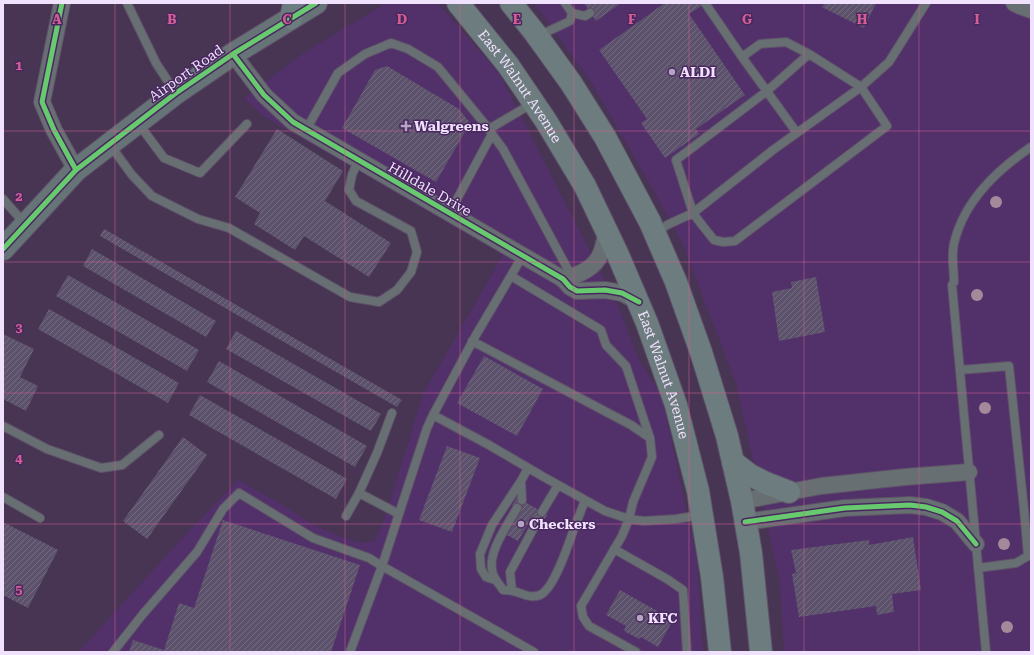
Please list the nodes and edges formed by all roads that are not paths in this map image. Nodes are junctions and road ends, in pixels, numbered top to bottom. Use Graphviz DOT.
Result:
graph roads {
  1 [pos="62,3"];
  2 [pos="127,3"];
  3 [pos="316,3"];
  4 [pos="458,3"];
  5 [pos="511,3"];
  6 [pos="565,3"];
  7 [pos="705,3"];
  8 [pos="926,3"];
  9 [pos="1014,3"];
  10 [pos="293,10"];
  11 [pos="1031,10"];
  12 [pos="572,13"];
  13 [pos="590,13"];
  14 [pos="537,36"];
  15 [pos="233,54"];
  16 [pos="809,54"];
  17 [pos="742,57"];
  18 [pos="861,87"];
  19 [pos="767,91"];
  20 [pos="176,93"];
  21 [pos="534,103"];
  22 [pos="138,122"];
  23 [pos="247,124"];
  24 [pos="306,130"];
  25 [pos="490,132"];
  26 [pos="797,133"];
  27 [pos="109,145"];
  28 [pos="1031,147"];
  29 [pos="358,161"];
  30 [pos="76,170"];
  31 [pos="3,198"];
  32 [pos="693,213"];
  33 [pos="449,214"];
  34 [pos="26,224"];
  35 [pos="607,231"];
  36 [pos="655,234"];
  37 [pos="3,249"];
  38 [pos="522,257"];
  39 [pos="511,276"];
  40 [pos="567,278"];
  41 [pos="639,302"];
  42 [pos="472,341"];
  43 [pos="960,370"];
  44 [pos="392,413"];
  45 [pos="433,415"];
  46 [pos="3,426"];
  47 [pos="158,435"];
  48 [pos="650,438"];
  49 [pos="733,462"];
  50 [pos="528,468"];
  51 [pos="969,472"];
  52 [pos="521,481"];
  53 [pos="558,485"];
  54 [pos="789,492"];
  55 [pos="359,493"];
  56 [pos="3,497"];
  57 [pos="522,500"];
  58 [pos="585,500"];
  59 [pos="517,508"];
  60 [pos="542,512"];
  61 [pos="743,512"];
  62 [pos="399,514"];
  63 [pos="702,515"];
  64 [pos="346,516"];
  65 [pos="40,518"];
  66 [pos="628,519"];
  67 [pos="538,520"];
  68 [pos="976,544"];
  69 [pos="614,549"];
  70 [pos="1029,556"];
  71 [pos="382,566"];
  72 [pos="978,568"];
  73 [pos="495,580"];
  74 [pos="512,590"];
  75 [pos="113,652"];
  76 [pos="350,652"];
  77 [pos="534,652"];
  78 [pos="636,652"];
  79 [pos="687,652"];
  80 [pos="720,652"];
  81 [pos="761,652"];
  82 [pos="986,652"];
  1 -- 30 [label="street"];
  2 -- 20 [label="lane"];
  3 -- 10 [label="main road, Airport Road"];
  4 -- 21 [label="main road, East Walnut Avenue"];
  5 -- 14 [label="main road"];
  6 -- 12 [label="lane"];
  7 -- 17 [label="lane"];
  8 -- 18 [label="lane"];
  9 -- 11 [label="street"];
  10 -- 15 [label="main road, Airport Road"];
  12 -- 13 [label="lane"];
  12 -- 14 [label="lane"];
  14 -- 36 [label="main road"];
  15 -- 20 [label="main road, Airport Road"];
  15 -- 24 [label="street, Hilldale Drive"];
  16 -- 17 [label="lane"];
  16 -- 18 [label="lane"];
  16 -- 19 [label="lane"];
  17 -- 19 [label="lane"];
  18 -- 26 [label="lane"];
  18 -- 32 [label="lane"];
  19 -- 26 [label="lane"];
  19 -- 32 [label="lane"];
  20 -- 22 [label="main road, Airport Road"];
  21 -- 25 [label="lane"];
  21 -- 35 [label="main road, East Walnut Avenue"];
  22 -- 23 [label="lane"];
  22 -- 27 [label="main road, Airport Road"];
  24 -- 25 [label="lane"];
  24 -- 29 [label="street, Hilldale Drive"];
  25 -- 33 [label="lane"];
  25 -- 40 [label="lane"];
  26 -- 32 [label="lane"];
  27 -- 29 [label="lane"];
  27 -- 30 [label="main road, Airport Road"];
  28 -- 43 [label="lane"];
  29 -- 33 [label="street, Hilldale Drive"];
  30 -- 34 [label="main road, Airport Road"];
  31 -- 34 [label="lane"];
  32 -- 36 [label="lane"];
  33 -- 38 [label="street, Hilldale Drive"];
  34 -- 37 [label="main road, Airport Road"];
  35 -- 40 [label="street"];
  35 -- 41 [label="main road, East Walnut Avenue"];
  36 -- 49 [label="main road"];
  38 -- 39 [label="lane"];
  38 -- 40 [label="street, Hilldale Drive"];
  39 -- 42 [label="lane"];
  39 -- 48 [label="lane"];
  40 -- 41 [label="street, Hilldale Drive"];
  41 -- 63 [label="main road, East Walnut Avenue"];
  42 -- 45 [label="lane"];
  42 -- 48 [label="lane"];
  43 -- 51 [label="lane"];
  43 -- 70 [label="lane"];
  44 -- 55 [label="lane"];
  45 -- 50 [label="lane"];
  45 -- 62 [label="lane"];
  46 -- 47 [label="lane"];
  48 -- 66 [label="lane"];
  49 -- 54 [label="main road"];
  49 -- 61 [label="main road"];
  50 -- 52 [label="lane"];
  50 -- 53 [label="lane"];
  51 -- 54 [label="street"];
  51 -- 68 [label="lane"];
  52 -- 57 [label="lane"];
  52 -- 73 [label="lane"];
  53 -- 58 [label="lane"];
  53 -- 60 [label="lane"];
  54 -- 61 [label="street"];
  55 -- 62 [label="lane"];
  55 -- 64 [label="lane"];
  56 -- 65 [label="lane"];
  58 -- 66 [label="lane"];
  58 -- 74 [label="lane"];
  59 -- 73 [label="lane"];
  61 -- 68 [label="street"];
  61 -- 81 [label="main road"];
  62 -- 71 [label="lane"];
  63 -- 66 [label="lane"];
  63 -- 80 [label="main road, East Walnut Avenue"];
  66 -- 69 [label="lane"];
  67 -- 74 [label="lane"];
  68 -- 72 [label="lane"];
  69 -- 78 [label="lane"];
  69 -- 79 [label="lane"];
  70 -- 72 [label="lane"];
  71 -- 75 [label="lane"];
  71 -- 76 [label="lane"];
  71 -- 77 [label="lane"];
  72 -- 82 [label="lane"];
  73 -- 74 [label="lane"];
}
